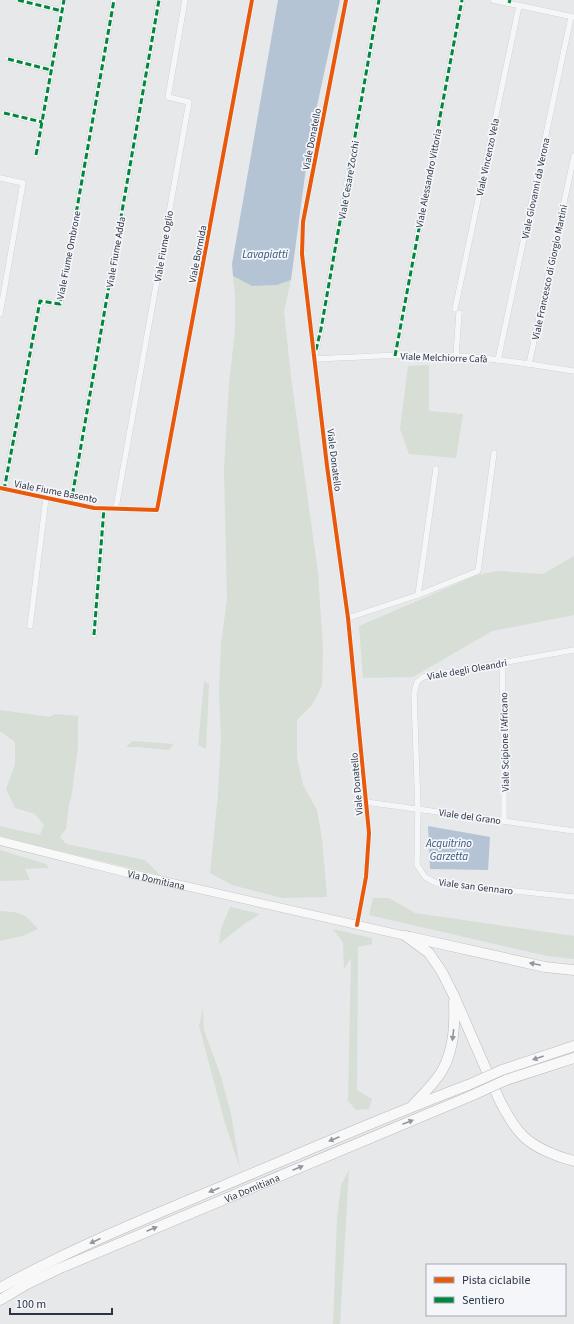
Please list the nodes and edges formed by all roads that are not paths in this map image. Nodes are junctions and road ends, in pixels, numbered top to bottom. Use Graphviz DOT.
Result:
graph roads {
  1 [pos="18,0"];
  2 [pos="64,0"];
  3 [pos="114,0"];
  4 [pos="159,0"];
  5 [pos="185,0"];
  6 [pos="252,0"];
  7 [pos="346,0"];
  8 [pos="379,0"];
  9 [pos="462,0"];
  10 [pos="493,0"];
  11 [pos="510,2"];
  12 [pos="519,6"];
  13 [pos="62,10"];
  14 [pos="572,17"];
  15 [pos="8,60"];
  16 [pos="51,70"];
  17 [pos="4,113"];
  18 [pos="42,122"];
  19 [pos="36,155"];
  20 [pos="574,156"];
  21 [pos="0,178"];
  22 [pos="0,314"];
  23 [pos="395,356"];
  24 [pos="456,356"];
  25 [pos="314,359"];
  26 [pos="498,360"];
  27 [pos="529,364"];
  28 [pos="574,371"];
  29 [pos="494,453"];
  30 [pos="436,469"];
  31 [pos="1,489"];
  32 [pos="46,498"];
  33 [pos="71,503"];
  34 [pos="104,508"];
  35 [pos="116,508"];
  36 [pos="157,510"];
  37 [pos="418,595"];
  38 [pos="348,618"];
  39 [pos="30,626"];
  40 [pos="94,635"];
  41 [pos="574,650"];
  42 [pos="502,663"];
  43 [pos="366,802"];
  44 [pos="418,809"];
  45 [pos="504,821"];
  46 [pos="574,830"];
  47 [pos="0,841"];
  48 [pos="574,897"];
  49 [pos="357,925"];
  50 [pos="406,936"];
  51 [pos="574,970"];
  52 [pos="454,996"];
  53 [pos="574,1046"];
  54 [pos="574,1058"];
  55 [pos="411,1107"];
  56 [pos="574,1161"];
  57 [pos="0,1288"];
  58 [pos="0,1300"];
  1 -- 13 [label="street"];
  2 -- 13 [label="street"];
  3 -- 31 [label="street, Viale Fiume Ombrone"];
  4 -- 33 [label="street, Viale Fiume Adda"];
  5 -- 35 [label="street, Viale Fiume Oglio"];
  6 -- 36 [label="street, Viale Bormida"];
  7 -- 25 [label="street, Viale Donatello"];
  8 -- 25 [label="street, Viale Cesare Zocchi"];
  9 -- 23 [label="street, Viale Alessandro Vittoria"];
  10 -- 11 [label="street"];
  11 -- 12 [label="street"];
  12 -- 14 [label="street"];
  12 -- 24 [label="street, Viale Vincenzo Vela"];
  13 -- 16 [label="street"];
  14 -- 26 [label="street, Viale Giovanni da Verona"];
  15 -- 16 [label="street"];
  16 -- 18 [label="street"];
  17 -- 18 [label="street"];
  18 -- 19 [label="street"];
  20 -- 27 [label="street, Viale Francesco di Giorgio Martini"];
  21 -- 22 [label="street"];
  23 -- 24 [label="street, Viale Melchiorre Cafà"];
  23 -- 25 [label="street, Viale Melchiorre Cafà"];
  24 -- 26 [label="street, Viale Melchiorre Cafà"];
  25 -- 38 [label="street, Viale Donatello"];
  26 -- 27 [label="street, Viale Melchiorre Cafà"];
  27 -- 28 [label="street, Viale Melchiorre Cafà"];
  29 -- 37 [label="street"];
  30 -- 37 [label="street"];
  31 -- 32 [label="street, Viale Fiume Basento"];
  32 -- 33 [label="street, Viale Fiume Basento"];
  32 -- 39 [label="street"];
  33 -- 34 [label="street, Viale Fiume Basento"];
  34 -- 35 [label="street, Viale Fiume Basento"];
  34 -- 40 [label="street"];
  35 -- 36 [label="street, Viale Fiume Basento"];
  37 -- 38 [label="street"];
  38 -- 43 [label="street, Viale Donatello"];
  41 -- 42 [label="street, Viale degli Oleandri"];
  42 -- 44 [label="street, Viale degli Oleandri"];
  42 -- 45 [label="street, Viale Scipione l'Africano"];
  43 -- 44 [label="street, Viale del Grano"];
  43 -- 49 [label="street, Viale Donatello"];
  44 -- 45 [label="street, Viale del Grano"];
  44 -- 48 [label="street, Viale san Gennaro"];
  45 -- 46 [label="street, Viale del Grano"];
  47 -- 49 [label="street, Via Domitiana"];
  49 -- 50 [label="street, Via Domitiana"];
  51 -- 50 [label="highway, one-way"];
  50 -- 52 [label="highway"];
  52 -- 55 [label="highway, one-way"];
  52 -- 56 [label="highway"];
  53 -- 55 [label="highway, Via Domitiana, one-way, bridge"];
  58 -- 54 [label="highway, Via Domitiana, one-way, bridge"];
  55 -- 57 [label="highway, Via Domitiana, one-way"];
}
